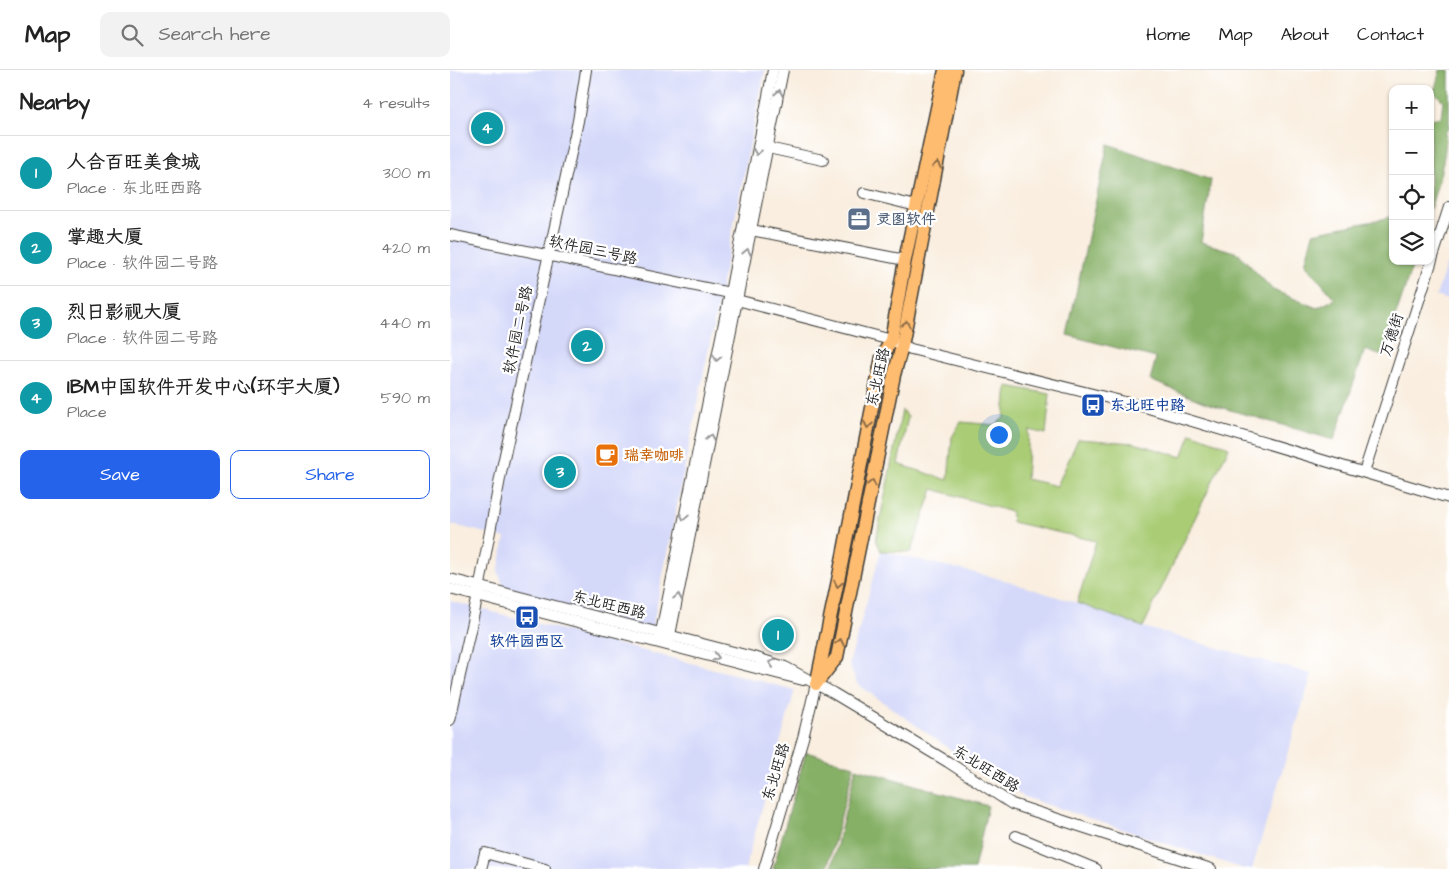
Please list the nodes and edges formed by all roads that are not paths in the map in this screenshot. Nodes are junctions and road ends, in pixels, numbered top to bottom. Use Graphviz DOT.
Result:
graph roads {
  1 [pos="586,70"];
  2 [pos="773,70"];
  3 [pos="784,70"];
  4 [pos="945,70"];
  5 [pos="955,70"];
  6 [pos="768,148"];
  7 [pos="823,160"];
  8 [pos="864,194"];
  9 [pos="916,206"];
  10 [pos="1449,207"];
  11 [pos="752,230"];
  12 [pos="1445,234"];
  13 [pos="450,235"];
  14 [pos="549,256"];
  15 [pos="905,260"];
  16 [pos="734,297"];
  17 [pos="896,343"];
  18 [pos="1364,472"];
  19 [pos="1449,498"];
  20 [pos="450,579"];
  21 [pos="450,589"];
  22 [pos="478,591"];
  23 [pos="664,639"];
  24 [pos="816,684"];
  25 [pos="450,720"];
  26 [pos="1016,836"];
  27 [pos="481,869"];
  28 [pos="545,869"];
  29 [pos="764,869"];
  30 [pos="1096,869"];
  31 [pos="1211,869"];
  1 -- 14 [label="street, 软件园二号路"];
  2 -- 16 [label="street, one-way"];
  6 -- 3 [label="street, one-way"];
  4 -- 9 [label="main road, 东北旺路"];
  17 -- 5 [label="main road, 东北旺路, one-way"];
  6 -- 7 [label="street"];
  6 -- 11 [label="street"];
  8 -- 9 [label="street"];
  9 -- 15 [label="main road, 东北旺路"];
  10 -- 12 [label="street, 万德街"];
  11 -- 15 [label="street"];
  16 -- 11 [label="street, one-way"];
  12 -- 18 [label="street, 万德街"];
  13 -- 14 [label="street, 软件园三号路"];
  14 -- 16 [label="street, 软件园三号路"];
  14 -- 22 [label="street, 软件园二号路"];
  15 -- 17 [label="main road, 东北旺路"];
  16 -- 17 [label="street"];
  16 -- 23 [label="street"];
  17 -- 18 [label="street"];
  17 -- 24 [label="main road, 东北旺路"];
  18 -- 19 [label="street"];
  20 -- 22 [label="street, 东北旺西路"];
  21 -- 22 [label="street, 东北旺西路"];
  22 -- 23 [label="street, 东北旺西路"];
  22 -- 25 [label="street, 软件园二号路"];
  23 -- 24 [label="street, 东北旺西路"];
  24 -- 29 [label="street, 东北旺路"];
  24 -- 31 [label="street, 东北旺西路"];
  26 -- 30 [label="street"];
  27 -- 28 [label="street"];
}
